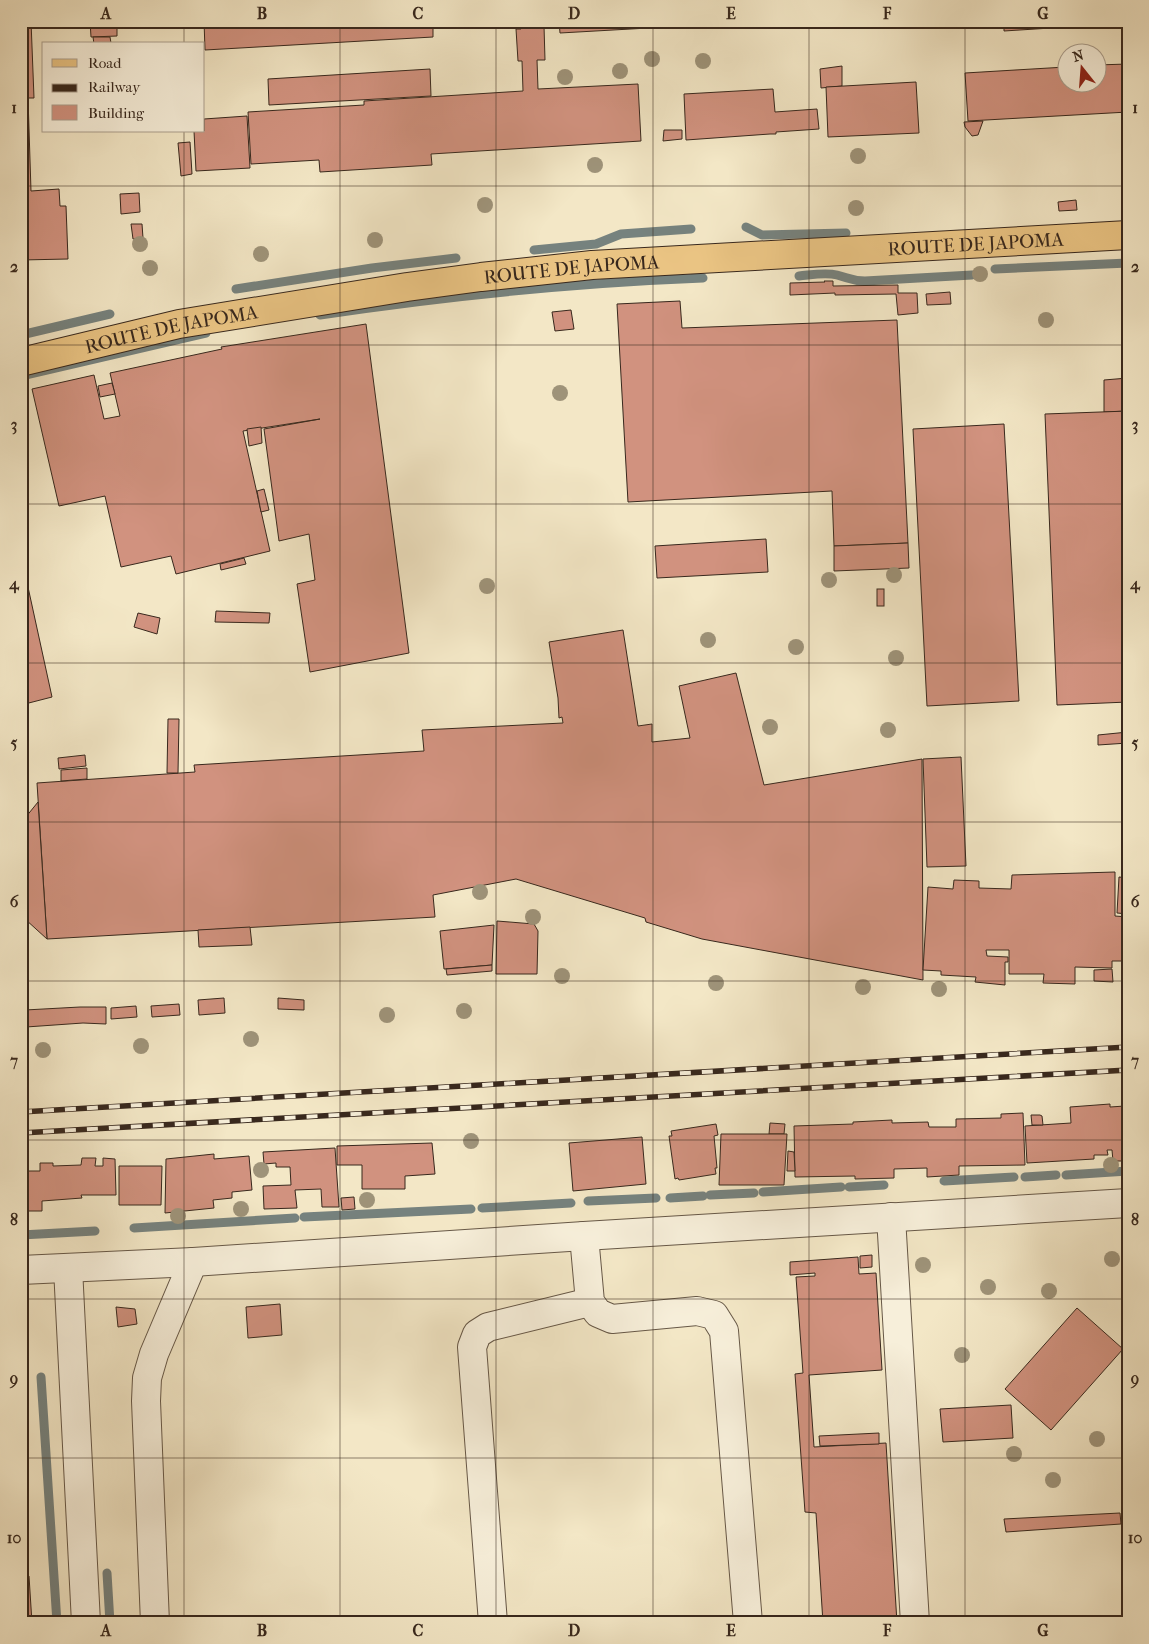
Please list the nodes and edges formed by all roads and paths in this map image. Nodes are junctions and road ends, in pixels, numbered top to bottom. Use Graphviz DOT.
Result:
graph roads {
  1 [pos="1128,235"];
  2 [pos="21,362"];
  3 [pos="1128,1203"];
  4 [pos="891,1217"];
  5 [pos="584,1236"];
  6 [pos="193,1262"];
  7 [pos="68,1268"];
  8 [pos="21,1270"];
  9 [pos="590,1302"];
  10 [pos="86,1623"];
  11 [pos="155,1623"];
  12 [pos="493,1623"];
  13 [pos="748,1623"];
  14 [pos="915,1623"];
  1 -- 2 [label="main road, ROUTE DE JAPOMA"];
  3 -- 4 [label="street"];
  4 -- 5 [label="street"];
  4 -- 14 [label="street"];
  5 -- 6 [label="street"];
  5 -- 9 [label="street"];
  6 -- 7 [label="street"];
  6 -- 11 [label="street"];
  7 -- 8 [label="street"];
  7 -- 10 [label="street"];
  9 -- 12 [label="street"];
  9 -- 13 [label="street"];
}
